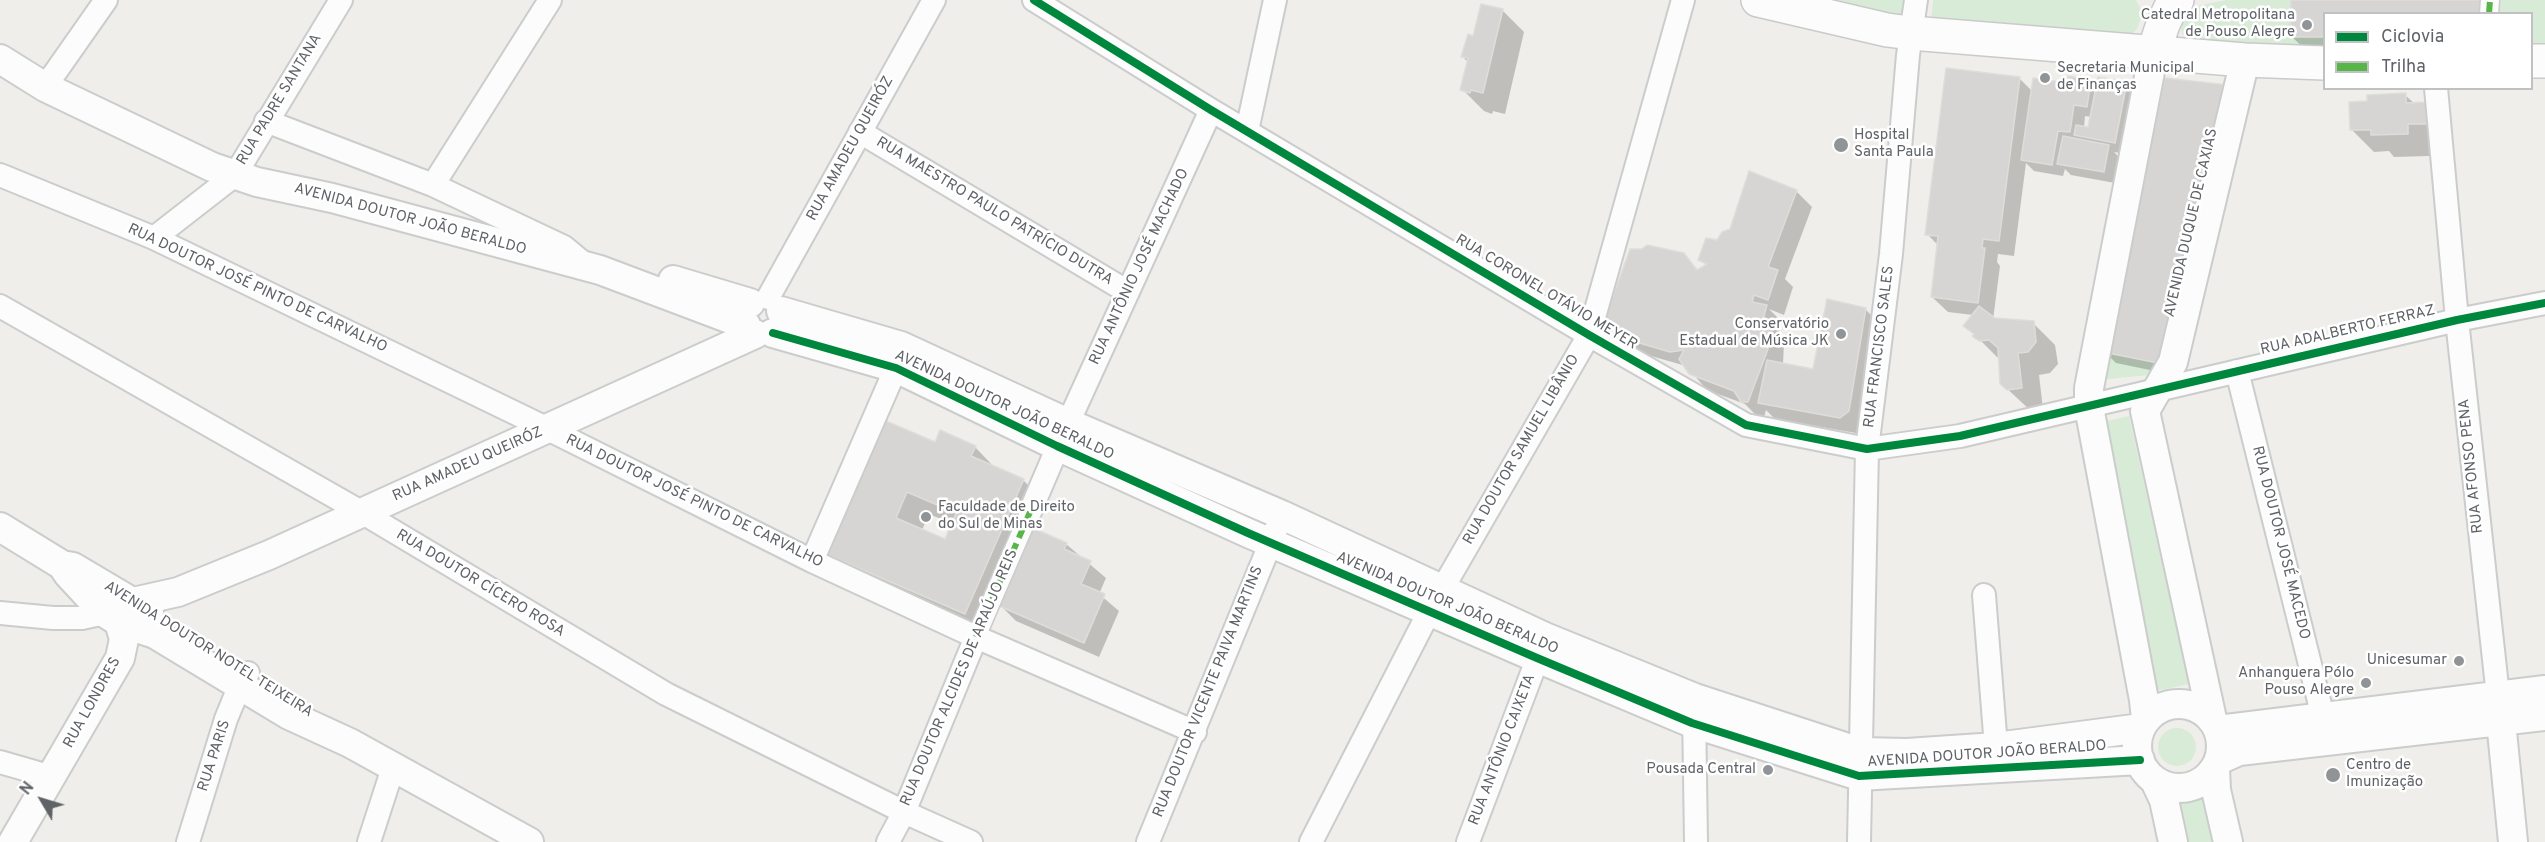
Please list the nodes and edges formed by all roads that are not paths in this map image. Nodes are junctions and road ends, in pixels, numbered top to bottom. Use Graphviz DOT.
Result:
graph roads {
  1 [pos="106,0"];
  2 [pos="341,0"];
  3 [pos="550,0"];
  4 [pos="934,0"];
  5 [pos="1034,0"];
  6 [pos="1275,0"];
  7 [pos="1683,0"];
  8 [pos="1916,0"];
  9 [pos="2146,0"];
  10 [pos="2177,0"];
  11 [pos="1768,1"];
  12 [pos="1911,33"];
  13 [pos="2143,51"];
  14 [pos="0,59"];
  15 [pos="2245,60"];
  16 [pos="2323,63"];
  17 [pos="45,87"];
  18 [pos="2436,90"];
  19 [pos="1211,110"];
  20 [pos="266,121"];
  21 [pos="1247,131"];
  22 [pos="860,132"];
  23 [pos="0,175"];
  24 [pos="235,176"];
  25 [pos="433,185"];
  26 [pos="154,238"];
  27 [pos="592,268"];
  28 [pos="1128,292"];
  29 [pos="2545,303"];
  30 [pos="0,306"];
  31 [pos="762,317"];
  32 [pos="2457,320"];
  33 [pos="1588,335"];
  34 [pos="896,368"];
  35 [pos="2237,371"];
  36 [pos="2158,390"];
  37 [pos="2089,407"];
  38 [pos="548,429"];
  39 [pos="1062,435"];
  40 [pos="1867,449"];
  41 [pos="1030,512"];
  42 [pos="363,513"];
  43 [pos="1282,515"];
  44 [pos="0,527"];
  45 [pos="1270,543"];
  46 [pos="812,561"];
  47 [pos="1984,595"];
  48 [pos="1435,601"];
  49 [pos="121,610"];
  50 [pos="0,613"];
  51 [pos="976,638"];
  52 [pos="1541,648"];
  53 [pos="244,679"];
  54 [pos="2545,690"];
  55 [pos="2499,708"];
  56 [pos="1694,710"];
  57 [pos="2545,716"];
  58 [pos="2144,724"];
  59 [pos="2215,724"];
  60 [pos="2326,728"];
  61 [pos="1195,732"];
  62 [pos="1995,747"];
  63 [pos="0,762"];
  64 [pos="1859,764"];
  65 [pos="2217,764"];
  66 [pos="393,768"];
  67 [pos="2147,770"];
  68 [pos="52,777"];
  69 [pos="904,812"];
  70 [pos="13,842"];
  71 [pos="188,842"];
  72 [pos="369,842"];
  73 [pos="529,842"];
  74 [pos="888,842"];
  75 [pos="970,842"];
  76 [pos="1148,842"];
  77 [pos="1311,842"];
  78 [pos="1468,842"];
  79 [pos="1696,842"];
  80 [pos="1859,842"];
  81 [pos="2173,842"];
  82 [pos="2228,842"];
  83 [pos="2513,842"];
  1 -- 17 [label="street"];
  2 -- 20 [label="street, RUA PADRE SANTANA"];
  3 -- 25 [label="street"];
  4 -- 22 [label="street, RUA AMADEU QUEIRÓZ"];
  5 -- 19 [label="street, RUA CORONEL OTÁVIO MEYER"];
  6 -- 21 [label="street"];
  7 -- 33 [label="street, RUA DOUTOR SAMUEL LIBÂNIO"];
  8 -- 12 [label="street, RUA FRANCISCO SALES"];
  9 -- 13 [label="main road"];
  10 -- 13 [label="main road"];
  11 -- 12 [label="main road"];
  12 -- 13 [label="main road"];
  12 -- 40 [label="street, RUA FRANCISCO SALES"];
  13 -- 15 [label="main road"];
  13 -- 37 [label="street"];
  14 -- 17 [label="street, AVENIDA DOUTOR JOÃO BERALDO"];
  15 -- 16 [label="main road"];
  15 -- 36 [label="street, AVENIDA DUQUE DE CAXIAS"];
  17 -- 24 [label="street, AVENIDA DOUTOR JOÃO BERALDO"];
  18 -- 32 [label="street, RUA AFONSO PENA"];
  19 -- 21 [label="street, RUA CORONEL OTÁVIO MEYER"];
  19 -- 28 [label="street, RUA ANTÔNIO JOSÉ MACHADO"];
  20 -- 24 [label="street, RUA PADRE SANTANA"];
  20 -- 25 [label="street, AVENIDA DOUTOR JOÃO BERALDO"];
  21 -- 33 [label="street, RUA CORONEL OTÁVIO MEYER"];
  22 -- 28 [label="street, RUA MAESTRO PAULO PATRÍCIO DUTRA"];
  22 -- 31 [label="street, RUA AMADEU QUEIRÓZ"];
  23 -- 26 [label="street, RUA DOUTOR JOSÉ PINTO DE CARVALHO"];
  24 -- 26 [label="street, RUA PADRE SANTANA"];
  24 -- 27 [label="street, AVENIDA DOUTOR JOÃO BERALDO"];
  25 -- 27 [label="street, AVENIDA DOUTOR JOÃO BERALDO"];
  26 -- 38 [label="street, RUA DOUTOR JOSÉ PINTO DE CARVALHO"];
  27 -- 31 [label="street, AVENIDA DOUTOR JOÃO BERALDO"];
  28 -- 39 [label="street, RUA ANTÔNIO JOSÉ MACHADO"];
  29 -- 32 [label="street, RUA ADALBERTO FERRAZ"];
  30 -- 42 [label="street, RUA DOUTOR CÍCERO ROSA"];
  31 -- 34 [label="street, AVENIDA DOUTOR JOÃO BERALDO"];
  31 -- 38 [label="street, RUA AMADEU QUEIRÓZ"];
  31 -- 39 [label="street, AVENIDA DOUTOR JOÃO BERALDO"];
  32 -- 35 [label="street, RUA ADALBERTO FERRAZ"];
  32 -- 55 [label="street, RUA AFONSO PENA"];
  33 -- 40 [label="street, RUA CORONEL OTÁVIO MEYER"];
  33 -- 48 [label="street, RUA DOUTOR SAMUEL LIBÂNIO"];
  34 -- 39 [label="street, AVENIDA DOUTOR JOÃO BERALDO"];
  34 -- 46 [label="street"];
  35 -- 36 [label="street, RUA ADALBERTO FERRAZ"];
  35 -- 60 [label="street, RUA DOUTOR JOSÉ MACEDO"];
  36 -- 37 [label="street"];
  36 -- 59 [label="street, AVENIDA DUQUE DE CAXIAS"];
  37 -- 40 [label="street, RUA CORONEL OTÁVIO MEYER"];
  37 -- 58 [label="street"];
  38 -- 42 [label="street, RUA AMADEU QUEIRÓZ"];
  38 -- 46 [label="street, RUA DOUTOR JOSÉ PINTO DE CARVALHO"];
  39 -- 41 [label="street, RUA DOUTOR ALCIDES DE ARAÚJO REIS"];
  39 -- 43 [label="street, AVENIDA DOUTOR JOÃO BERALDO"];
  39 -- 45 [label="street, AVENIDA DOUTOR JOÃO BERALDO"];
  40 -- 64 [label="street, RUA FRANCISCO SALES"];
  41 -- 51 [label="street, RUA DOUTOR ALCIDES DE ARAÚJO REIS"];
  42 -- 49 [label="street, RUA AMADEU QUEIRÓZ"];
  42 -- 69 [label="street, RUA DOUTOR CÍCERO ROSA"];
  43 -- 45 [label="street"];
  43 -- 48 [label="street, AVENIDA DOUTOR JOÃO BERALDO"];
  44 -- 49 [label="street, AVENIDA DOUTOR NOTEL TEIXEIRA"];
  45 -- 48 [label="street, AVENIDA DOUTOR JOÃO BERALDO"];
  45 -- 61 [label="street, RUA DOUTOR VICENTE PAIVA MARTINS"];
  46 -- 51 [label="street, RUA DOUTOR JOSÉ PINTO DE CARVALHO"];
  47 -- 62 [label="street"];
  48 -- 52 [label="street, AVENIDA DOUTOR JOÃO BERALDO"];
  48 -- 77 [label="street, RUA DOUTOR SAMUEL LIBÂNIO"];
  49 -- 50 [label="street"];
  49 -- 53 [label="street, AVENIDA DOUTOR NOTEL TEIXEIRA"];
  49 -- 68 [label="street, RUA LONDRES"];
  51 -- 61 [label="street, RUA DOUTOR JOSÉ PINTO DE CARVALHO"];
  51 -- 69 [label="street, RUA DOUTOR ALCIDES DE ARAÚJO REIS"];
  52 -- 56 [label="street, AVENIDA DOUTOR JOÃO BERALDO"];
  52 -- 78 [label="street, RUA ANTÔNIO CAIXETA"];
  53 -- 66 [label="street, AVENIDA DOUTOR NOTEL TEIXEIRA"];
  53 -- 71 [label="street, RUA PARIS"];
  54 -- 55 [label="street"];
  55 -- 57 [label="street"];
  55 -- 60 [label="street"];
  55 -- 83 [label="street, RUA AFONSO PENA"];
  56 -- 64 [label="street, AVENIDA DOUTOR JOÃO BERALDO"];
  56 -- 79 [label="street"];
  58 -- 59 [label="street"];
  58 -- 62 [label="street, AVENIDA DOUTOR JOÃO BERALDO"];
  58 -- 67 [label="street"];
  59 -- 60 [label="street"];
  59 -- 65 [label="street"];
  60 -- 65 [label="street"];
  61 -- 76 [label="street, RUA DOUTOR VICENTE PAIVA MARTINS"];
  62 -- 64 [label="street, AVENIDA DOUTOR JOÃO BERALDO"];
  63 -- 68 [label="street"];
  64 -- 67 [label="street, AVENIDA DOUTOR JOÃO BERALDO"];
  64 -- 80 [label="street, RUA FRANCISCO SALES"];
  65 -- 67 [label="street"];
  65 -- 82 [label="street"];
  66 -- 72 [label="street"];
  66 -- 73 [label="street, AVENIDA DOUTOR NOTEL TEIXEIRA"];
  67 -- 81 [label="street"];
  68 -- 70 [label="street, RUA LONDRES"];
  69 -- 74 [label="street, RUA DOUTOR ALCIDES DE ARAÚJO REIS"];
  69 -- 75 [label="street, RUA DOUTOR CÍCERO ROSA"];
}
